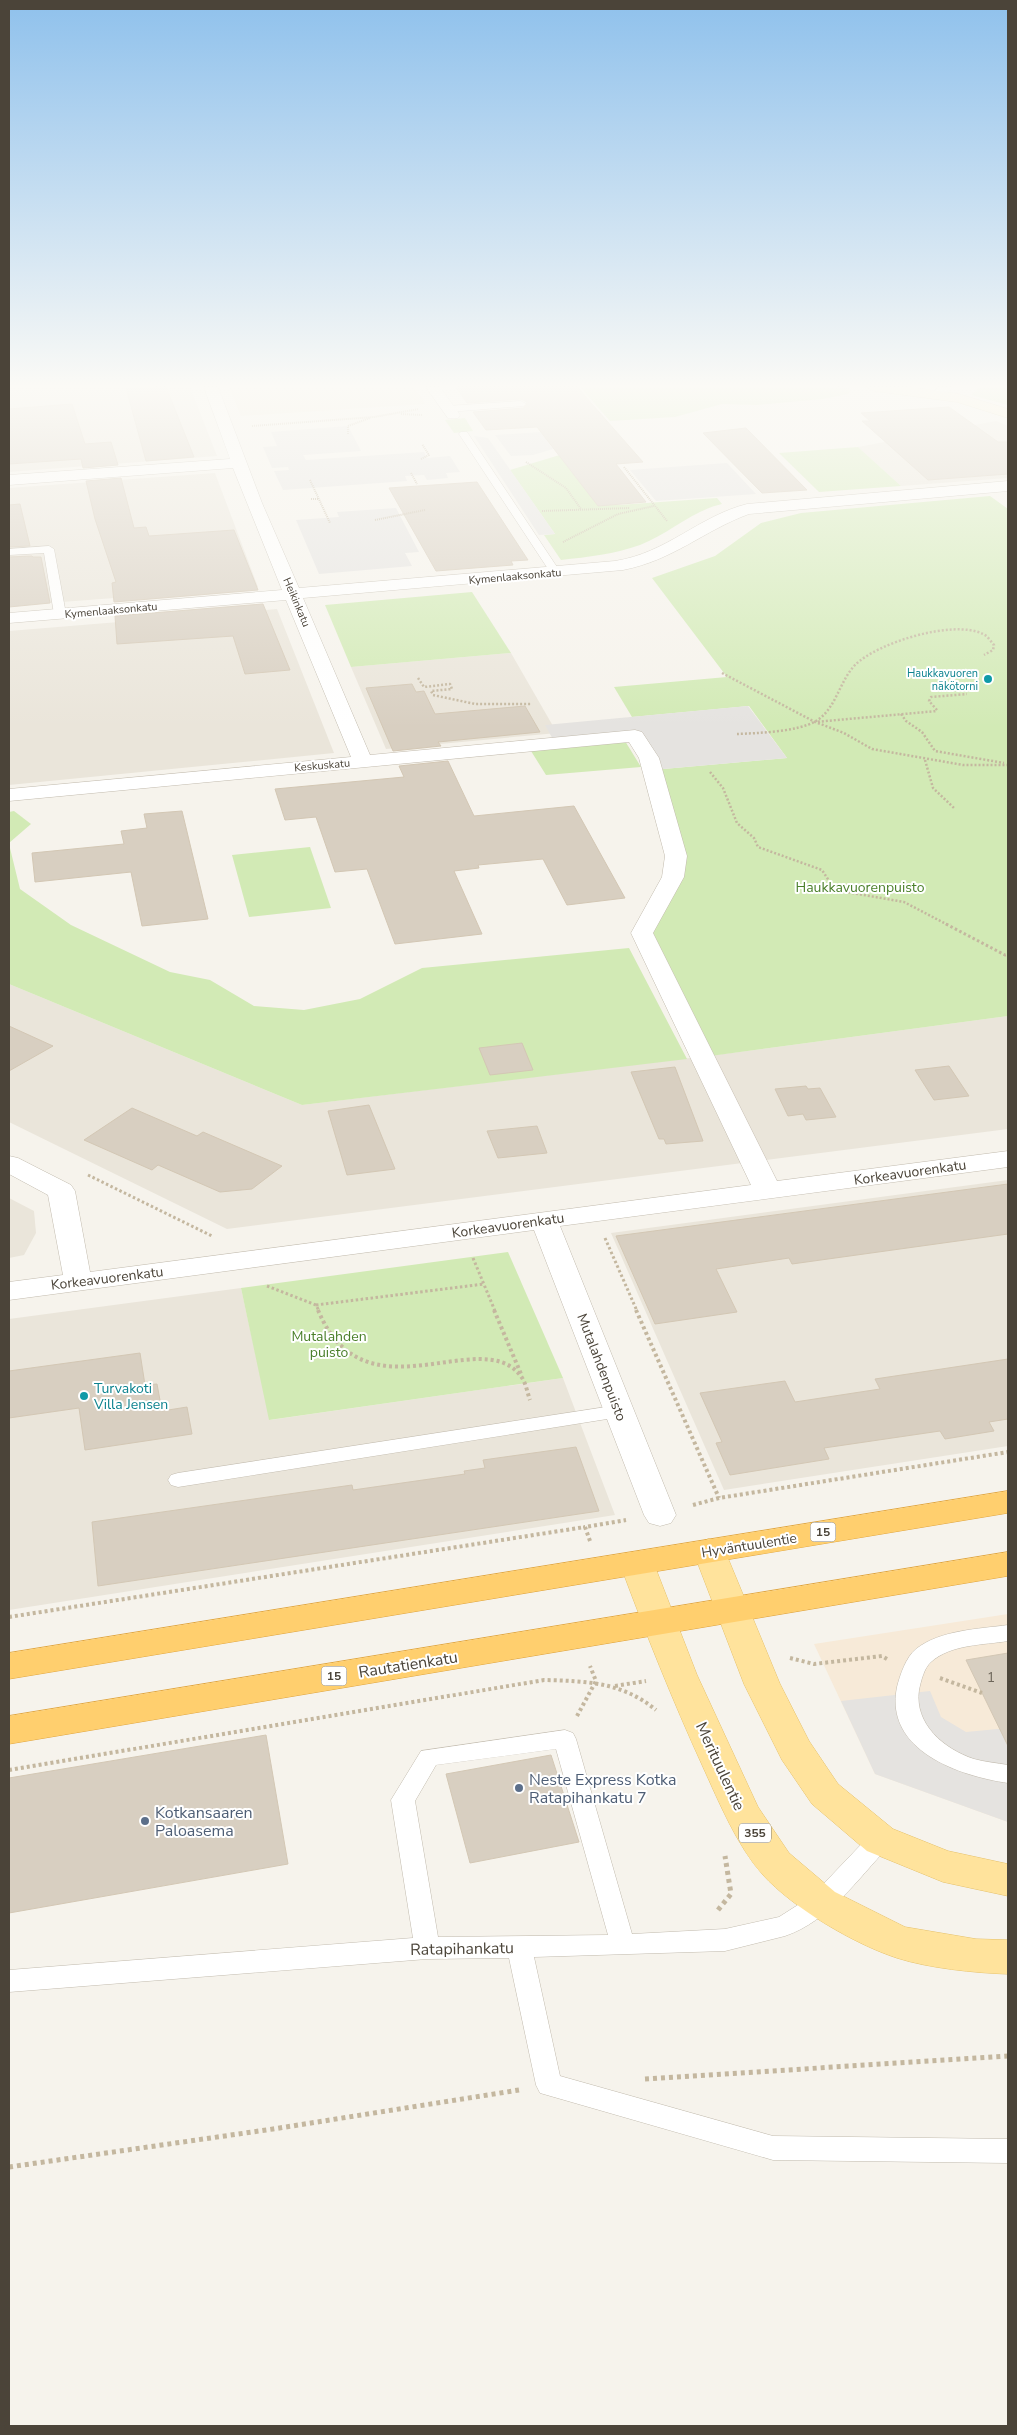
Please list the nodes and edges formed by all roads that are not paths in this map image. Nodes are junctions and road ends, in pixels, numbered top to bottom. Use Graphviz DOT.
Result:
graph roads {
  1 [pos="255,501"];
  2 [pos="508,501"];
  3 [pos="843,501"];
  4 [pos="9,552"];
  5 [pos="556,573"];
  6 [pos="294,595"];
  7 [pos="60,614"];
  8 [pos="9,618"];
  9 [pos="363,761"];
  10 [pos="9,795"];
  11 [pos="1008,1159"];
  12 [pos="9,1164"];
  13 [pos="768,1190"];
  14 [pos="544,1220"];
  15 [pos="78,1282"];
  16 [pos="9,1291"];
  17 [pos="619,1411"];
  18 [pos="178,1480"];
  19 [pos="1008,1502"];
  20 [pos="660,1515"];
  21 [pos="709,1551"];
  22 [pos="637,1564"];
  23 [pos="1008,1564"];
  24 [pos="732,1610"];
  25 [pos="659,1622"];
  26 [pos="1008,1633"];
  27 [pos="9,1666"];
  28 [pos="9,1730"];
  29 [pos="1008,1774"];
  30 [pos="880,1840"];
  31 [pos="1008,1880"];
  32 [pos="821,1903"];
  33 [pos="623,1945"];
  34 [pos="519,1947"];
  35 [pos="427,1948"];
  36 [pos="1008,1957"];
  37 [pos="9,1981"];
  38 [pos="1008,2151"];
  1 -- 6 [label="street, Heikinkatu"];
  2 -- 5 [label="lane"];
  3 -- 5 [label="street, Kymenlaaksonkatu"];
  4 -- 7 [label="lane"];
  5 -- 6 [label="street, Kymenlaaksonkatu"];
  6 -- 7 [label="street, Kymenlaaksonkatu"];
  6 -- 9 [label="street, Heikinkatu"];
  7 -- 8 [label="street, Kymenlaaksonkatu"];
  9 -- 10 [label="street, Keskuskatu"];
  9 -- 13 [label="street, Keskuskatu"];
  11 -- 13 [label="street, Korkeavuorenkatu"];
  12 -- 15 [label="street"];
  13 -- 14 [label="street, Korkeavuorenkatu"];
  14 -- 15 [label="street, Korkeavuorenkatu"];
  14 -- 17 [label="street, Mutalahdenpuisto"];
  15 -- 16 [label="street, Korkeavuorenkatu"];
  17 -- 18 [label="lane"];
  17 -- 20 [label="street, Mutalahdenpuisto"];
  19 -- 21 [label="highway, Hyväntuulentie / 15"];
  21 -- 22 [label="highway, Hyväntuulentie / 15"];
  21 -- 24 [label="main road"];
  22 -- 25 [label="main road, Merituulentie / 355"];
  22 -- 27 [label="highway, 15"];
  23 -- 24 [label="highway, 15"];
  24 -- 25 [label="highway, 15"];
  24 -- 30 [label="main road"];
  25 -- 28 [label="highway, Rautatienkatu / 15"];
  25 -- 32 [label="main road, Merituulentie / 355"];
  26 -- 29 [label="lane"];
  30 -- 31 [label="main road"];
  30 -- 32 [label="lane, Ratapihankatu"];
  32 -- 33 [label="lane, Ratapihankatu"];
  32 -- 36 [label="main road, Merituulentie / 355"];
  33 -- 34 [label="lane, Ratapihankatu"];
  33 -- 35 [label="lane"];
  34 -- 35 [label="lane, Ratapihankatu"];
  34 -- 38 [label="lane"];
  35 -- 37 [label="lane, Ratapihankatu"];
}
